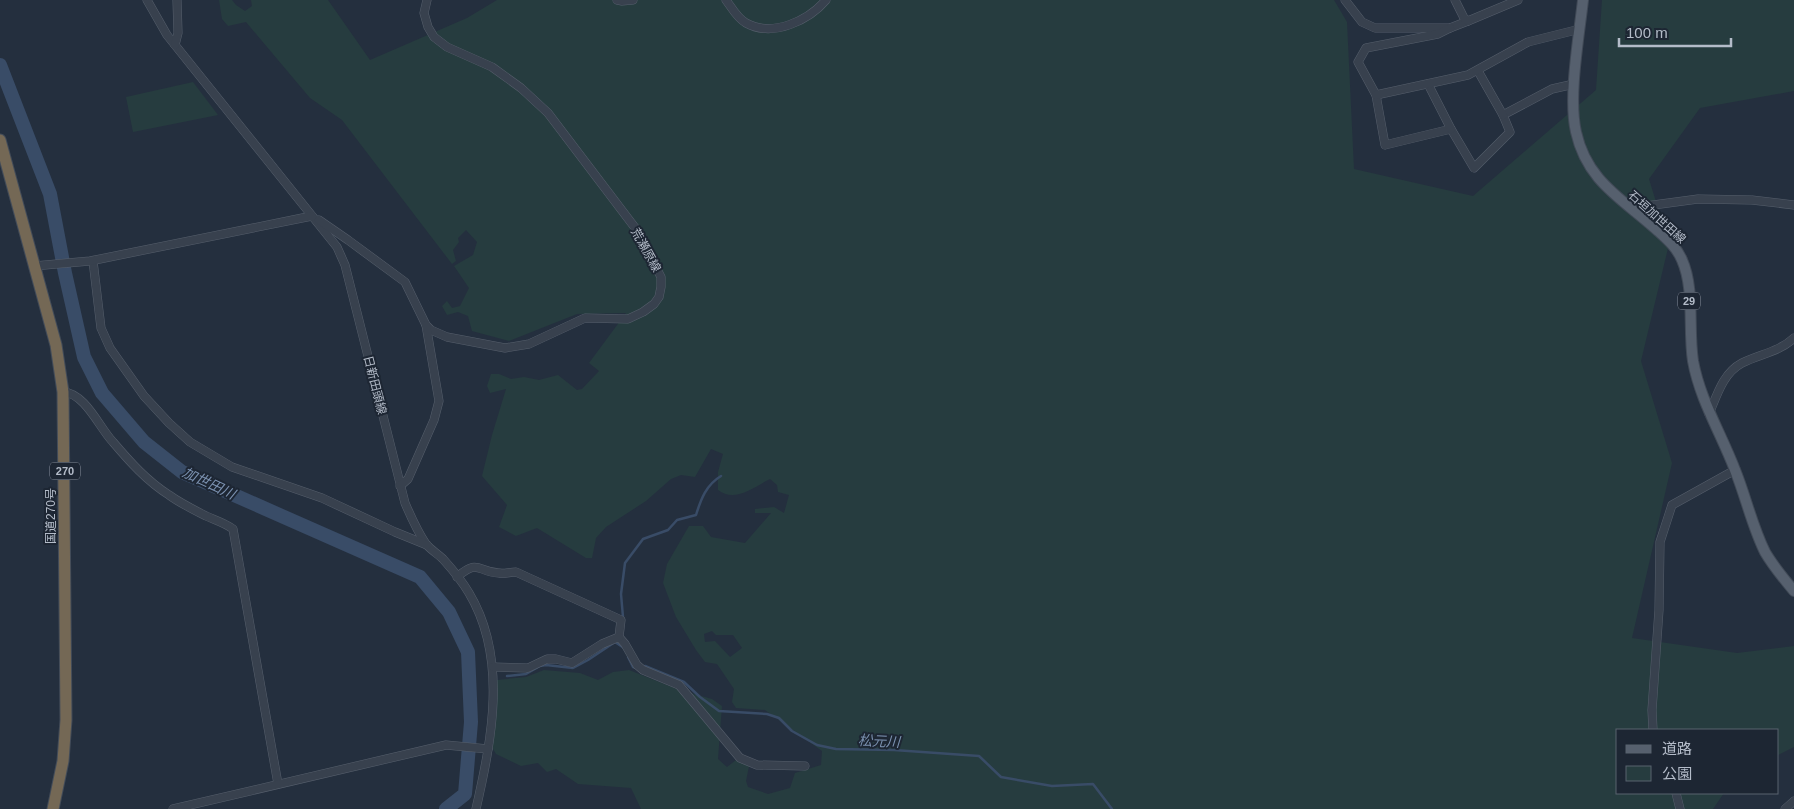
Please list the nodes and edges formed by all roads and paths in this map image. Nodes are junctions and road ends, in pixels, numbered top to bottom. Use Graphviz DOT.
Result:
graph roads {
  1 [pos="148,0"];
  2 [pos="177,0"];
  3 [pos="427,0"];
  4 [pos="617,0"];
  5 [pos="633,0"];
  6 [pos="726,0"];
  7 [pos="826,0"];
  8 [pos="1345,0"];
  9 [pos="1455,0"];
  10 [pos="1518,0"];
  11 [pos="1583,0"];
  12 [pos="1506,2"];
  13 [pos="1468,21"];
  14 [pos="1450,28"];
  15 [pos="1580,29"];
  16 [pos="176,45"];
  17 [pos="1478,71"];
  18 [pos="1428,84"];
  19 [pos="1574,84"];
  20 [pos="1376,94"];
  21 [pos="1503,115"];
  22 [pos="1451,129"];
  23 [pos="0,140"];
  24 [pos="1794,205"];
  25 [pos="1631,208"];
  26 [pos="312,216"];
  27 [pos="91,261"];
  28 [pos="39,265"];
  29 [pos="426,325"];
  30 [pos="1794,338"];
  31 [pos="63,392"];
  32 [pos="1709,414"];
  33 [pos="1735,470"];
  34 [pos="400,486"];
  35 [pos="427,545"];
  36 [pos="457,577"];
  37 [pos="1794,592"];
  38 [pos="619,637"];
  39 [pos="493,668"];
  40 [pos="1653,729"];
  41 [pos="486,748"];
  42 [pos="805,766"];
  43 [pos="278,784"];
  44 [pos="1676,794"];
  45 [pos="1794,801"];
  46 [pos="53,809"];
  47 [pos="173,809"];
  48 [pos="476,809"];
  49 [pos="1680,809"];
  50 [pos="1784,809"];
  1 -- 16 [label="street, 日新田頭線"];
  2 -- 16 [label="street"];
  3 -- 29 [label="street, 荒瀬原線"];
  4 -- 5 [label="street"];
  6 -- 7 [label="street"];
  8 -- 14 [label="street"];
  9 -- 13 [label="street"];
  10 -- 12 [label="street"];
  11 -- 15 [label="main road, 石垣加世田線 / 29"];
  12 -- 13 [label="street"];
  13 -- 14 [label="street"];
  14 -- 20 [label="street"];
  15 -- 17 [label="street"];
  15 -- 19 [label="main road, 石垣加世田線 / 29"];
  16 -- 26 [label="street, 日新田頭線"];
  17 -- 18 [label="street"];
  17 -- 21 [label="street"];
  18 -- 20 [label="street"];
  18 -- 22 [label="street"];
  19 -- 21 [label="street"];
  19 -- 25 [label="main road, 石垣加世田線 / 29"];
  20 -- 22 [label="street"];
  21 -- 22 [label="street"];
  23 -- 28 [label="highway, 国道270号 / 270"];
  24 -- 25 [label="street"];
  25 -- 32 [label="main road, 石垣加世田線 / 29"];
  26 -- 27 [label="street"];
  26 -- 29 [label="street"];
  26 -- 34 [label="street, 日新田頭線"];
  27 -- 28 [label="street"];
  27 -- 35 [label="street"];
  28 -- 31 [label="highway, 国道270号 / 270"];
  29 -- 34 [label="street"];
  30 -- 32 [label="street"];
  31 -- 43 [label="street"];
  31 -- 46 [label="highway, 国道270号 / 270"];
  32 -- 33 [label="main road, 石垣加世田線 / 29"];
  33 -- 37 [label="main road, 石垣加世田線 / 29"];
  33 -- 40 [label="street"];
  34 -- 35 [label="street, 日新田頭線"];
  35 -- 36 [label="street, 日新田頭線"];
  36 -- 38 [label="street"];
  36 -- 39 [label="street, 日新田頭線"];
  38 -- 39 [label="street"];
  38 -- 42 [label="street"];
  39 -- 41 [label="street, 日新田頭線"];
  41 -- 43 [label="street"];
  41 -- 48 [label="street, 日新田頭線"];
  43 -- 47 [label="street"];
  44 -- 49 [label="street"];
  45 -- 50 [label="street"];
}
